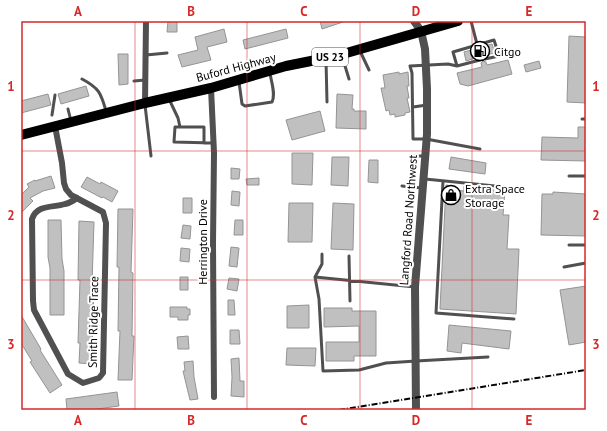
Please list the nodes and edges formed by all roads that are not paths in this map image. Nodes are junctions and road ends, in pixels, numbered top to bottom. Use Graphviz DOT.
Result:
graph roads {
  1 [pos="146,21"];
  2 [pos="414,21"];
  3 [pos="423,21"];
  4 [pos="457,21"];
  5 [pos="471,21"];
  6 [pos="421,32"];
  7 [pos="478,46"];
  8 [pos="359,50"];
  9 [pos="167,53"];
  10 [pos="342,54"];
  11 [pos="146,55"];
  12 [pos="488,57"];
  13 [pos="326,58"];
  14 [pos="480,60"];
  15 [pos="427,66"];
  16 [pos="457,66"];
  17 [pos="369,70"];
  18 [pos="269,71"];
  19 [pos="82,79"];
  20 [pos="349,79"];
  21 [pos="134,80"];
  22 [pos="145,80"];
  23 [pos="239,80"];
  24 [pos="211,88"];
  25 [pos="55,95"];
  26 [pos="169,98"];
  27 [pos="327,102"];
  28 [pos="145,103"];
  29 [pos="427,105"];
  30 [pos="413,107"];
  31 [pos="68,109"];
  32 [pos="107,113"];
  33 [pos="52,115"];
  34 [pos="582,119"];
  35 [pos="586,119"];
  36 [pos="71,122"];
  37 [pos="56,126"];
  38 [pos="180,127"];
  39 [pos="187,127"];
  40 [pos="195,127"];
  41 [pos="187,131"];
  42 [pos="195,131"];
  43 [pos="21,135"];
  44 [pos="186,137"];
  45 [pos="194,137"];
  46 [pos="426,139"];
  47 [pos="186,142"];
  48 [pos="194,142"];
  49 [pos="204,143"];
  50 [pos="213,143"];
  51 [pos="480,149"];
  52 [pos="151,156"];
  53 [pos="414,156"];
  54 [pos="425,156"];
  55 [pos="569,176"];
  56 [pos="586,176"];
  57 [pos="423,179"];
  58 [pos="443,181"];
  59 [pos="402,186"];
  60 [pos="506,187"];
  61 [pos="422,188"];
  62 [pos="77,198"];
  63 [pos="569,245"];
  64 [pos="586,245"];
  65 [pos="322,254"];
  66 [pos="349,256"];
  67 [pos="586,262"];
  68 [pos="564,267"];
  69 [pos="315,277"];
  70 [pos="350,281"];
  71 [pos="415,287"];
  72 [pos="350,301"];
  73 [pos="514,319"];
  74 [pos="488,357"];
  75 [pos="416,361"];
  76 [pos="214,397"];
  77 [pos="416,410"];
  1 -- 11 [label="street"];
  2 -- 6 [label="street, Langford Road Northwest"];
  3 -- 6 [label="street, Langford Road Northwest"];
  4 -- 6 [label="main road, Buford Highway / US 23"];
  5 -- 7 [label="lane"];
  6 -- 8 [label="main road, Buford Highway / US 23"];
  6 -- 15 [label="street, Langford Road Northwest"];
  7 -- 12 [label="lane"];
  7 -- 16 [label="lane"];
  8 -- 10 [label="main road, Buford Highway / US 23"];
  8 -- 17 [label="lane"];
  9 -- 11 [label="lane"];
  10 -- 13 [label="main road, Buford Highway / US 23"];
  10 -- 20 [label="lane"];
  11 -- 22 [label="street"];
  13 -- 18 [label="main road, Buford Highway / US 23"];
  13 -- 27 [label="lane"];
  14 -- 16 [label="lane"];
  15 -- 16 [label="lane"];
  15 -- 29 [label="street, Langford Road Northwest"];
  15 -- 30 [label="lane"];
  18 -- 23 [label="main road, Buford Highway / US 23"];
  18 -- 23 [label="lane"];
  19 -- 32 [label="lane"];
  21 -- 22 [label="lane"];
  22 -- 28 [label="street"];
  23 -- 24 [label="main road, Buford Highway / US 23"];
  24 -- 26 [label="main road, Buford Highway / US 23"];
  24 -- 50 [label="street, Herrington Drive"];
  25 -- 33 [label="lane"];
  26 -- 28 [label="main road, Buford Highway / US 23"];
  26 -- 38 [label="lane"];
  28 -- 32 [label="main road, Buford Highway / US 23"];
  28 -- 52 [label="lane"];
  29 -- 30 [label="lane"];
  29 -- 46 [label="street, Langford Road Northwest"];
  30 -- 46 [label="lane"];
  31 -- 36 [label="lane"];
  32 -- 36 [label="main road, Buford Highway / US 23"];
  34 -- 35 [label="lane"];
  36 -- 37 [label="main road, Buford Highway / US 23"];
  37 -- 43 [label="main road, Buford Highway / US 23"];
  37 -- 62 [label="street, Smith Ridge Trace"];
  38 -- 39 [label="lane"];
  38 -- 47 [label="lane"];
  39 -- 40 [label="lane"];
  39 -- 41 [label="lane"];
  40 -- 42 [label="lane"];
  40 -- 49 [label="lane"];
  44 -- 47 [label="lane"];
  45 -- 48 [label="lane"];
  46 -- 51 [label="lane"];
  46 -- 54 [label="street, Langford Road Northwest"];
  47 -- 48 [label="lane"];
  48 -- 49 [label="lane"];
  49 -- 50 [label="lane"];
  50 -- 76 [label="street, Herrington Drive"];
  53 -- 54 [label="lane"];
  54 -- 57 [label="street, Langford Road Northwest"];
  55 -- 56 [label="lane"];
  57 -- 58 [label="lane"];
  57 -- 61 [label="street, Langford Road Northwest"];
  58 -- 60 [label="lane"];
  58 -- 73 [label="lane"];
  59 -- 61 [label="lane"];
  61 -- 71 [label="street, Langford Road Northwest"];
  62 -- 62 [label="street, Smith Ridge Trace"];
  63 -- 64 [label="lane"];
  65 -- 69 [label="lane"];
  66 -- 70 [label="lane"];
  67 -- 68 [label="lane"];
  69 -- 70 [label="lane"];
  69 -- 75 [label="lane"];
  70 -- 71 [label="lane"];
  70 -- 72 [label="lane"];
  71 -- 75 [label="street, Langford Road Northwest"];
  74 -- 75 [label="lane"];
  75 -- 77 [label="street, Langford Road Northwest"];
}
